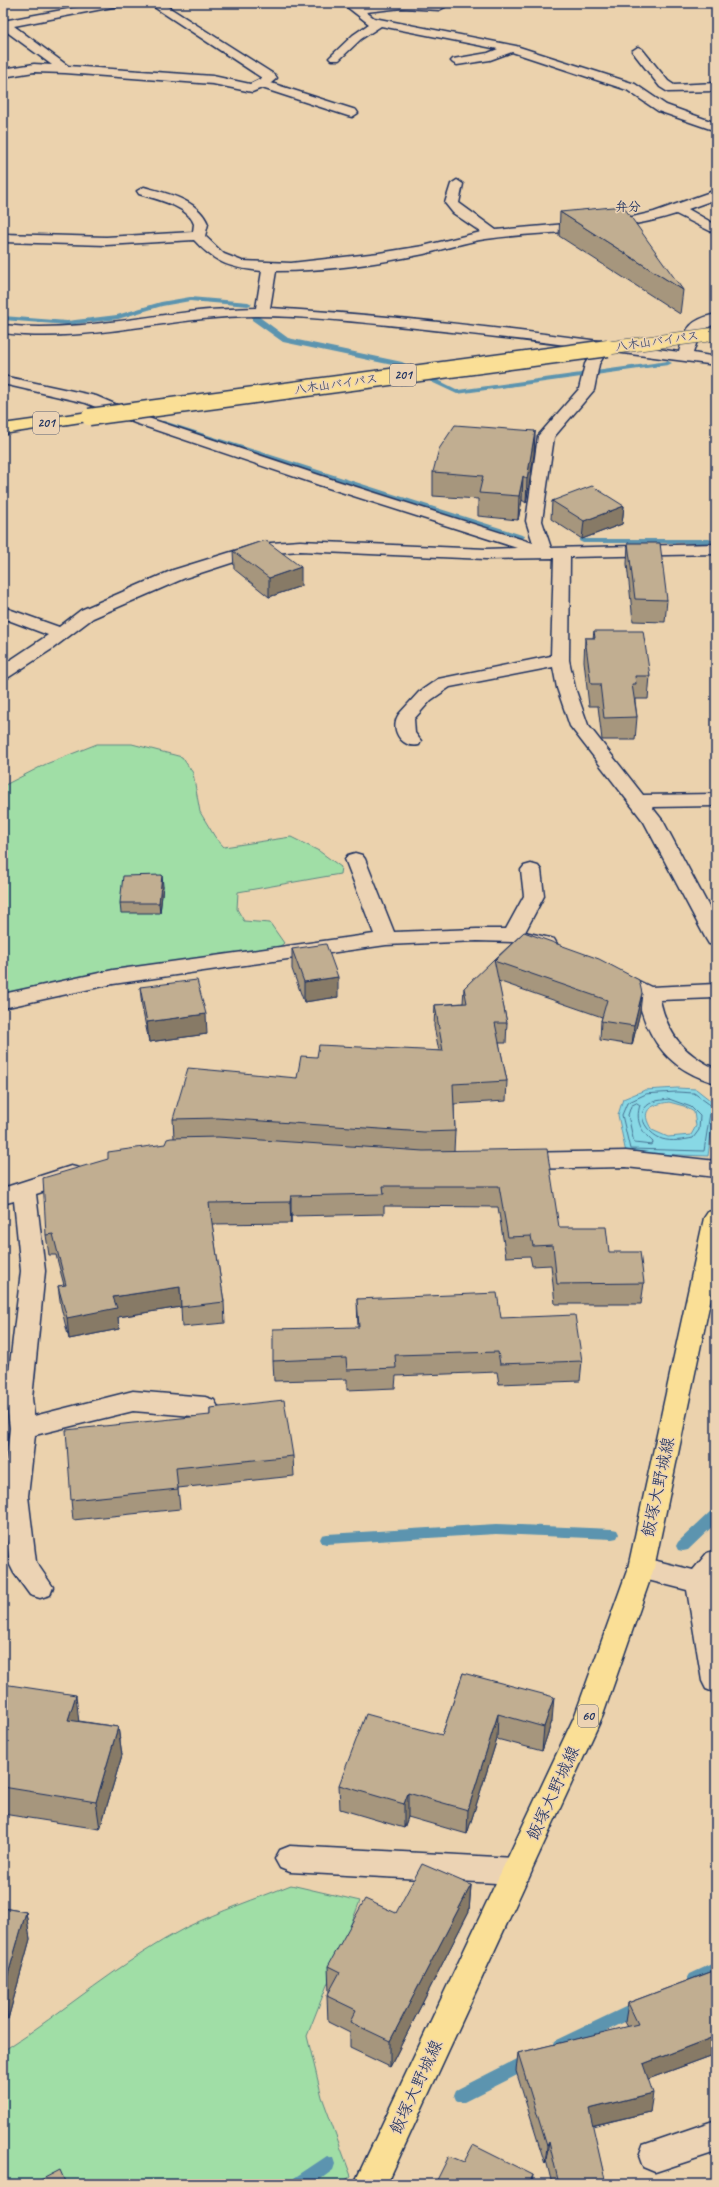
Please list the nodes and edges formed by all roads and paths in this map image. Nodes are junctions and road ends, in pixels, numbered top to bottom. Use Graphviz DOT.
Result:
graph roads {
  1 [pos="118,3"];
  2 [pos="154,3"];
  3 [pos="352,6"];
  4 [pos="440,7"];
  5 [pos="378,23"];
  6 [pos="3,25"];
  7 [pos="512,48"];
  8 [pos="638,51"];
  9 [pos="335,58"];
  10 [pos="457,61"];
  11 [pos="65,69"];
  12 [pos="3,73"];
  13 [pos="262,84"];
  14 [pos="716,87"];
  15 [pos="352,113"];
  16 [pos="716,127"];
  17 [pos="457,184"];
  18 [pos="144,190"];
  19 [pos="716,194"];
  20 [pos="677,209"];
  21 [pos="716,230"];
  22 [pos="493,234"];
  23 [pos="198,236"];
  24 [pos="3,238"];
  25 [pos="270,267"];
  26 [pos="262,312"];
  27 [pos="716,318"];
  28 [pos="3,329"];
  29 [pos="716,334"];
  30 [pos="603,345"];
  31 [pos="685,356"];
  32 [pos="716,361"];
  33 [pos="3,380"];
  34 [pos="3,429"];
  35 [pos="716,549"];
  36 [pos="553,551"];
  37 [pos="3,612"];
  38 [pos="61,634"];
  39 [pos="560,660"];
  40 [pos="3,673"];
  41 [pos="412,741"];
  42 [pos="716,800"];
  43 [pos="636,801"];
  44 [pos="354,859"];
  45 [pos="531,870"];
  46 [pos="513,936"];
  47 [pos="386,939"];
  48 [pos="716,939"];
  49 [pos="562,950"];
  50 [pos="596,967"];
  51 [pos="716,991"];
  52 [pos="648,994"];
  53 [pos="3,1001"];
  54 [pos="716,1076"];
  55 [pos="501,1161"];
  56 [pos="93,1167"];
  57 [pos="716,1169"];
  58 [pos="14,1192"];
  59 [pos="716,1218"];
  60 [pos="712,1271"];
  61 [pos="205,1406"];
  62 [pos="23,1428"];
  63 [pos="716,1561"];
  64 [pos="641,1568"];
  65 [pos="699,1582"];
  66 [pos="40,1587"];
  67 [pos="716,1681"];
  68 [pos="290,1859"];
  69 [pos="516,1871"];
  70 [pos="716,2136"];
  71 [pos="655,2156"];
  72 [pos="370,2184"];
  1 -- 6 [label="street"];
  2 -- 13 [label="street"];
  3 -- 4 [label="street"];
  3 -- 5 [label="street"];
  5 -- 7 [label="street"];
  5 -- 9 [label="street"];
  6 -- 11 [label="street"];
  7 -- 10 [label="street"];
  7 -- 16 [label="street"];
  8 -- 14 [label="street"];
  11 -- 12 [label="street"];
  11 -- 13 [label="street"];
  13 -- 15 [label="street"];
  17 -- 22 [label="street"];
  18 -- 23 [label="street"];
  19 -- 20 [label="street"];
  20 -- 21 [label="street"];
  20 -- 22 [label="street"];
  22 -- 25 [label="street"];
  23 -- 24 [label="street"];
  23 -- 25 [label="street"];
  25 -- 26 [label="street"];
  26 -- 28 [label="street"];
  26 -- 30 [label="street"];
  27 -- 31 [label="street"];
  29 -- 34 [label="main road, 八木山バイパス / 201, bridge"];
  30 -- 31 [label="street"];
  30 -- 36 [label="street"];
  31 -- 32 [label="street"];
  33 -- 36 [label="street"];
  35 -- 36 [label="street"];
  36 -- 38 [label="street"];
  36 -- 39 [label="street"];
  37 -- 38 [label="street"];
  38 -- 40 [label="street"];
  39 -- 41 [label="street"];
  39 -- 43 [label="street"];
  42 -- 43 [label="street"];
  43 -- 48 [label="street"];
  44 -- 47 [label="street"];
  45 -- 46 [label="street"];
  46 -- 47 [label="street"];
  46 -- 49 [label="street"];
  47 -- 53 [label="street"];
  50 -- 52 [label="street"];
  51 -- 52 [label="street"];
  52 -- 54 [label="street"];
  55 -- 57 [label="street"];
  56 -- 58 [label="street"];
  58 -- 62 [label="street"];
  59 -- 60 [label="main road, 飯塚大野城線 / 60"];
  60 -- 64 [label="main road, 飯塚大野城線 / 60"];
  61 -- 62 [label="street"];
  62 -- 66 [label="street"];
  63 -- 65 [label="street"];
  64 -- 65 [label="street"];
  64 -- 69 [label="main road, 飯塚大野城線 / 60"];
  65 -- 67 [label="street"];
  68 -- 69 [label="street"];
  69 -- 72 [label="main road, 飯塚大野城線 / 60"];
  70 -- 71 [label="street"];
}
